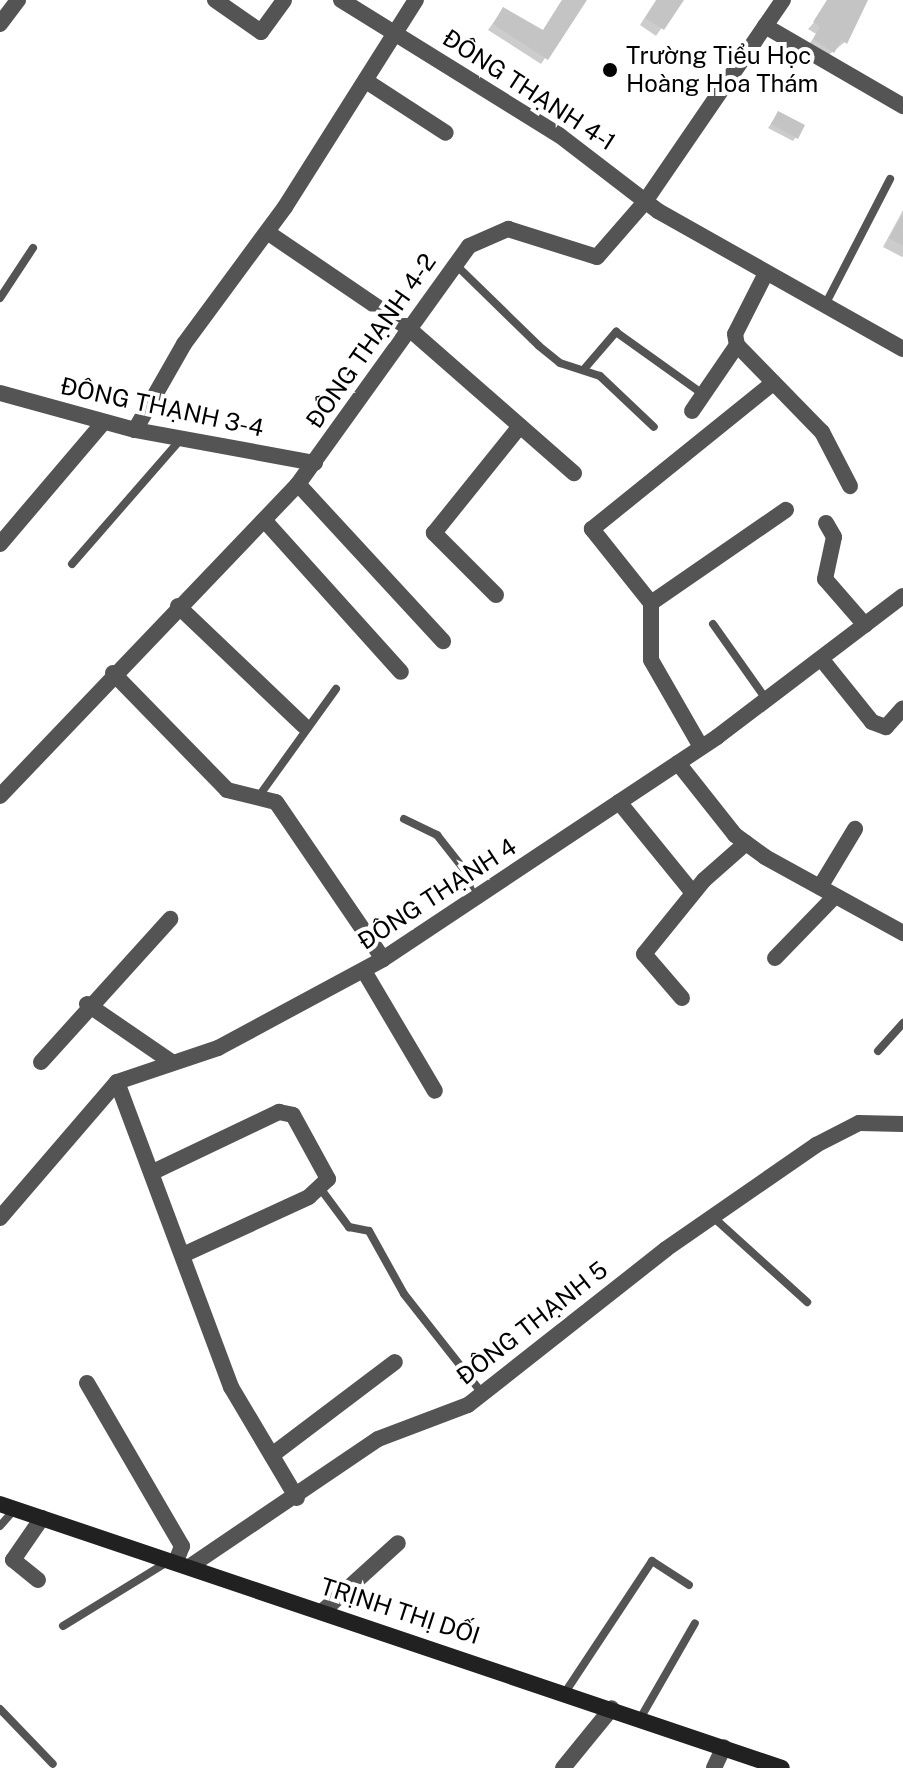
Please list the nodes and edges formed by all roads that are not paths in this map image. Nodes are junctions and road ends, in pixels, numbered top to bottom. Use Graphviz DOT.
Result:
graph roads {
  1 [pos="18,0"];
  2 [pos="215,0"];
  3 [pos="284,0"];
  4 [pos="341,0"];
  5 [pos="416,0"];
  6 [pos="783,0"];
  7 [pos="0,24"];
  8 [pos="765,26"];
  9 [pos="396,33"];
  10 [pos="366,81"];
  11 [pos="903,106"];
  12 [pos="446,133"];
  13 [pos="890,179"];
  14 [pos="644,203"];
  15 [pos="267,232"];
  16 [pos="33,248"];
  17 [pos="454,263"];
  18 [pos="766,273"];
  19 [pos="0,298"];
  20 [pos="824,306"];
  21 [pos="407,327"];
  22 [pos="737,345"];
  23 [pos="903,349"];
  24 [pos="585,368"];
  25 [pos="773,383"];
  26 [pos="0,393"];
  27 [pos="703,394"];
  28 [pos="692,411"];
  29 [pos="104,422"];
  30 [pos="520,426"];
  31 [pos="654,427"];
  32 [pos="135,430"];
  33 [pos="181,439"];
  34 [pos="315,463"];
  35 [pos="574,473"];
  36 [pos="298,484"];
  37 [pos="850,486"];
  38 [pos="786,510"];
  39 [pos="265,521"];
  40 [pos="826,523"];
  41 [pos="0,544"];
  42 [pos="72,564"];
  43 [pos="496,595"];
  44 [pos="903,596"];
  45 [pos="651,603"];
  46 [pos="178,606"];
  47 [pos="713,624"];
  48 [pos="865,625"];
  49 [pos="443,641"];
  50 [pos="823,661"];
  51 [pos="401,672"];
  52 [pos="113,673"];
  53 [pos="336,689"];
  54 [pos="766,700"];
  55 [pos="903,708"];
  56 [pos="304,726"];
  57 [pos="701,747"];
  58 [pos="678,763"];
  59 [pos="0,796"];
  60 [pos="259,796"];
  61 [pos="619,802"];
  62 [pos="404,819"];
  63 [pos="855,829"];
  64 [pos="746,843"];
  65 [pos="820,887"];
  66 [pos="693,893"];
  67 [pos="835,896"];
  68 [pos="474,900"];
  69 [pos="170,919"];
  70 [pos="903,933"];
  71 [pos="775,958"];
  72 [pos="383,959"];
  73 [pos="364,971"];
  74 [pos="682,998"];
  75 [pos="87,1004"];
  76 [pos="903,1023"];
  77 [pos="878,1051"];
  78 [pos="170,1061"];
  79 [pos="41,1062"];
  80 [pos="117,1082"];
  81 [pos="435,1091"];
  82 [pos="903,1124"];
  83 [pos="153,1172"];
  84 [pos="320,1188"];
  85 [pos="713,1217"];
  86 [pos="0,1218"];
  87 [pos="185,1254"];
  88 [pos="807,1302"];
  89 [pos="395,1362"];
  90 [pos="87,1383"];
  91 [pos="482,1393"];
  92 [pos="272,1455"];
  93 [pos="297,1498"];
  94 [pos="7,1507"];
  95 [pos="42,1518"];
  96 [pos="0,1526"];
  97 [pos="398,1543"];
  98 [pos="178,1563"];
  99 [pos="38,1580"];
  100 [pos="689,1585"];
  101 [pos="323,1611"];
  102 [pos="695,1623"];
  103 [pos="63,1626"];
  104 [pos="566,1691"];
  105 [pos="612,1708"];
  106 [pos="0,1709"];
  107 [pos="641,1717"];
  108 [pos="587,1746"];
  109 [pos="724,1747"];
  110 [pos="53,1764"];
  111 [pos="563,1768"];
  112 [pos="589,1768"];
  113 [pos="714,1768"];
  114 [pos="782,1768"];
  1 -- 7 [label="street"];
  2 -- 3 [label="street"];
  4 -- 9 [label="street, ĐÔNG THẠNH 4-1"];
  5 -- 9 [label="street"];
  6 -- 8 [label="street, ĐÔNG THẠNH 4-2"];
  8 -- 11 [label="street"];
  8 -- 14 [label="street, ĐÔNG THẠNH 4-2"];
  9 -- 10 [label="street"];
  9 -- 14 [label="street, ĐÔNG THẠNH 4-1"];
  10 -- 12 [label="street"];
  10 -- 15 [label="street"];
  13 -- 20 [label="lane"];
  14 -- 17 [label="street, ĐÔNG THẠNH 4-2"];
  14 -- 18 [label="street, ĐÔNG THẠNH 4-1"];
  15 -- 21 [label="street"];
  15 -- 32 [label="street"];
  16 -- 19 [label="lane"];
  17 -- 21 [label="street, ĐÔNG THẠNH 4-2"];
  17 -- 24 [label="lane"];
  18 -- 20 [label="street, ĐÔNG THẠNH 4-1"];
  18 -- 22 [label="street"];
  20 -- 23 [label="street, ĐÔNG THẠNH 4-1"];
  21 -- 30 [label="street"];
  21 -- 34 [label="street, ĐÔNG THẠNH 4-2"];
  22 -- 25 [label="street"];
  22 -- 27 [label="street"];
  24 -- 27 [label="lane"];
  24 -- 31 [label="lane"];
  25 -- 37 [label="street"];
  25 -- 45 [label="street"];
  26 -- 29 [label="street, ĐÔNG THẠNH 3-4"];
  27 -- 28 [label="street"];
  29 -- 32 [label="street, ĐÔNG THẠNH 3-4"];
  29 -- 41 [label="street"];
  30 -- 35 [label="street"];
  30 -- 43 [label="street"];
  32 -- 33 [label="street, ĐÔNG THẠNH 3-4"];
  33 -- 34 [label="street, ĐÔNG THẠNH 3-4"];
  33 -- 42 [label="lane"];
  34 -- 36 [label="street, ĐÔNG THẠNH 4-2"];
  36 -- 39 [label="street, ĐÔNG THẠNH 4-2"];
  36 -- 49 [label="street"];
  38 -- 45 [label="street"];
  39 -- 46 [label="street, ĐÔNG THẠNH 4-2"];
  39 -- 51 [label="street"];
  40 -- 48 [label="street"];
  44 -- 48 [label="street, ĐÔNG THẠNH 4"];
  45 -- 57 [label="street"];
  46 -- 52 [label="street, ĐÔNG THẠNH 4-2"];
  46 -- 56 [label="street"];
  47 -- 54 [label="lane"];
  48 -- 50 [label="street, ĐÔNG THẠNH 4"];
  50 -- 54 [label="street, ĐÔNG THẠNH 4"];
  50 -- 55 [label="street"];
  52 -- 59 [label="street, ĐÔNG THẠNH 4-2"];
  52 -- 60 [label="street"];
  53 -- 56 [label="lane"];
  54 -- 57 [label="street, ĐÔNG THẠNH 4"];
  56 -- 60 [label="lane"];
  57 -- 58 [label="street, ĐÔNG THẠNH 4"];
  58 -- 61 [label="street, ĐÔNG THẠNH 4"];
  58 -- 64 [label="street"];
  60 -- 72 [label="street"];
  61 -- 66 [label="street"];
  61 -- 68 [label="street, ĐÔNG THẠNH 4"];
  62 -- 68 [label="lane"];
  63 -- 65 [label="street"];
  64 -- 65 [label="street"];
  64 -- 66 [label="street"];
  65 -- 67 [label="street"];
  66 -- 74 [label="street"];
  67 -- 70 [label="street"];
  67 -- 71 [label="street"];
  68 -- 72 [label="street, ĐÔNG THẠNH 4"];
  69 -- 75 [label="street"];
  72 -- 73 [label="street, ĐÔNG THẠNH 4"];
  73 -- 78 [label="street, ĐÔNG THẠNH 4"];
  73 -- 81 [label="street"];
  75 -- 78 [label="street"];
  75 -- 79 [label="street"];
  76 -- 77 [label="lane"];
  78 -- 80 [label="street, ĐÔNG THẠNH 4"];
  80 -- 83 [label="street"];
  80 -- 86 [label="street, ĐÔNG THẠNH 4"];
  82 -- 85 [label="street, ĐÔNG THẠNH 5"];
  83 -- 84 [label="street"];
  83 -- 87 [label="street"];
  84 -- 87 [label="street"];
  84 -- 91 [label="lane"];
  85 -- 88 [label="lane"];
  85 -- 91 [label="street, ĐÔNG THẠNH 5"];
  87 -- 92 [label="street"];
  89 -- 92 [label="street"];
  90 -- 98 [label="street"];
  91 -- 93 [label="street, ĐÔNG THẠNH 5"];
  92 -- 93 [label="street"];
  93 -- 98 [label="street, ĐÔNG THẠNH 5"];
  94 -- 95 [label="main road, TRỊNH THỊ DỐI"];
  94 -- 96 [label="lane"];
  95 -- 98 [label="main road, TRỊNH THỊ DỐI"];
  95 -- 99 [label="street"];
  97 -- 101 [label="street"];
  98 -- 101 [label="main road, TRỊNH THỊ DỐI"];
  98 -- 103 [label="lane"];
  100 -- 104 [label="lane"];
  101 -- 104 [label="main road, TRỊNH THỊ DỐI"];
  102 -- 107 [label="lane"];
  104 -- 105 [label="main road, TRỊNH THỊ DỐI"];
  105 -- 107 [label="main road, TRỊNH THỊ DỐI"];
  105 -- 108 [label="street"];
  106 -- 110 [label="lane"];
  107 -- 109 [label="main road, TRỊNH THỊ DỐI"];
  108 -- 111 [label="street"];
  108 -- 112 [label="street"];
  109 -- 113 [label="street"];
  109 -- 114 [label="main road, TRỊNH THỊ DỐI"];
}
